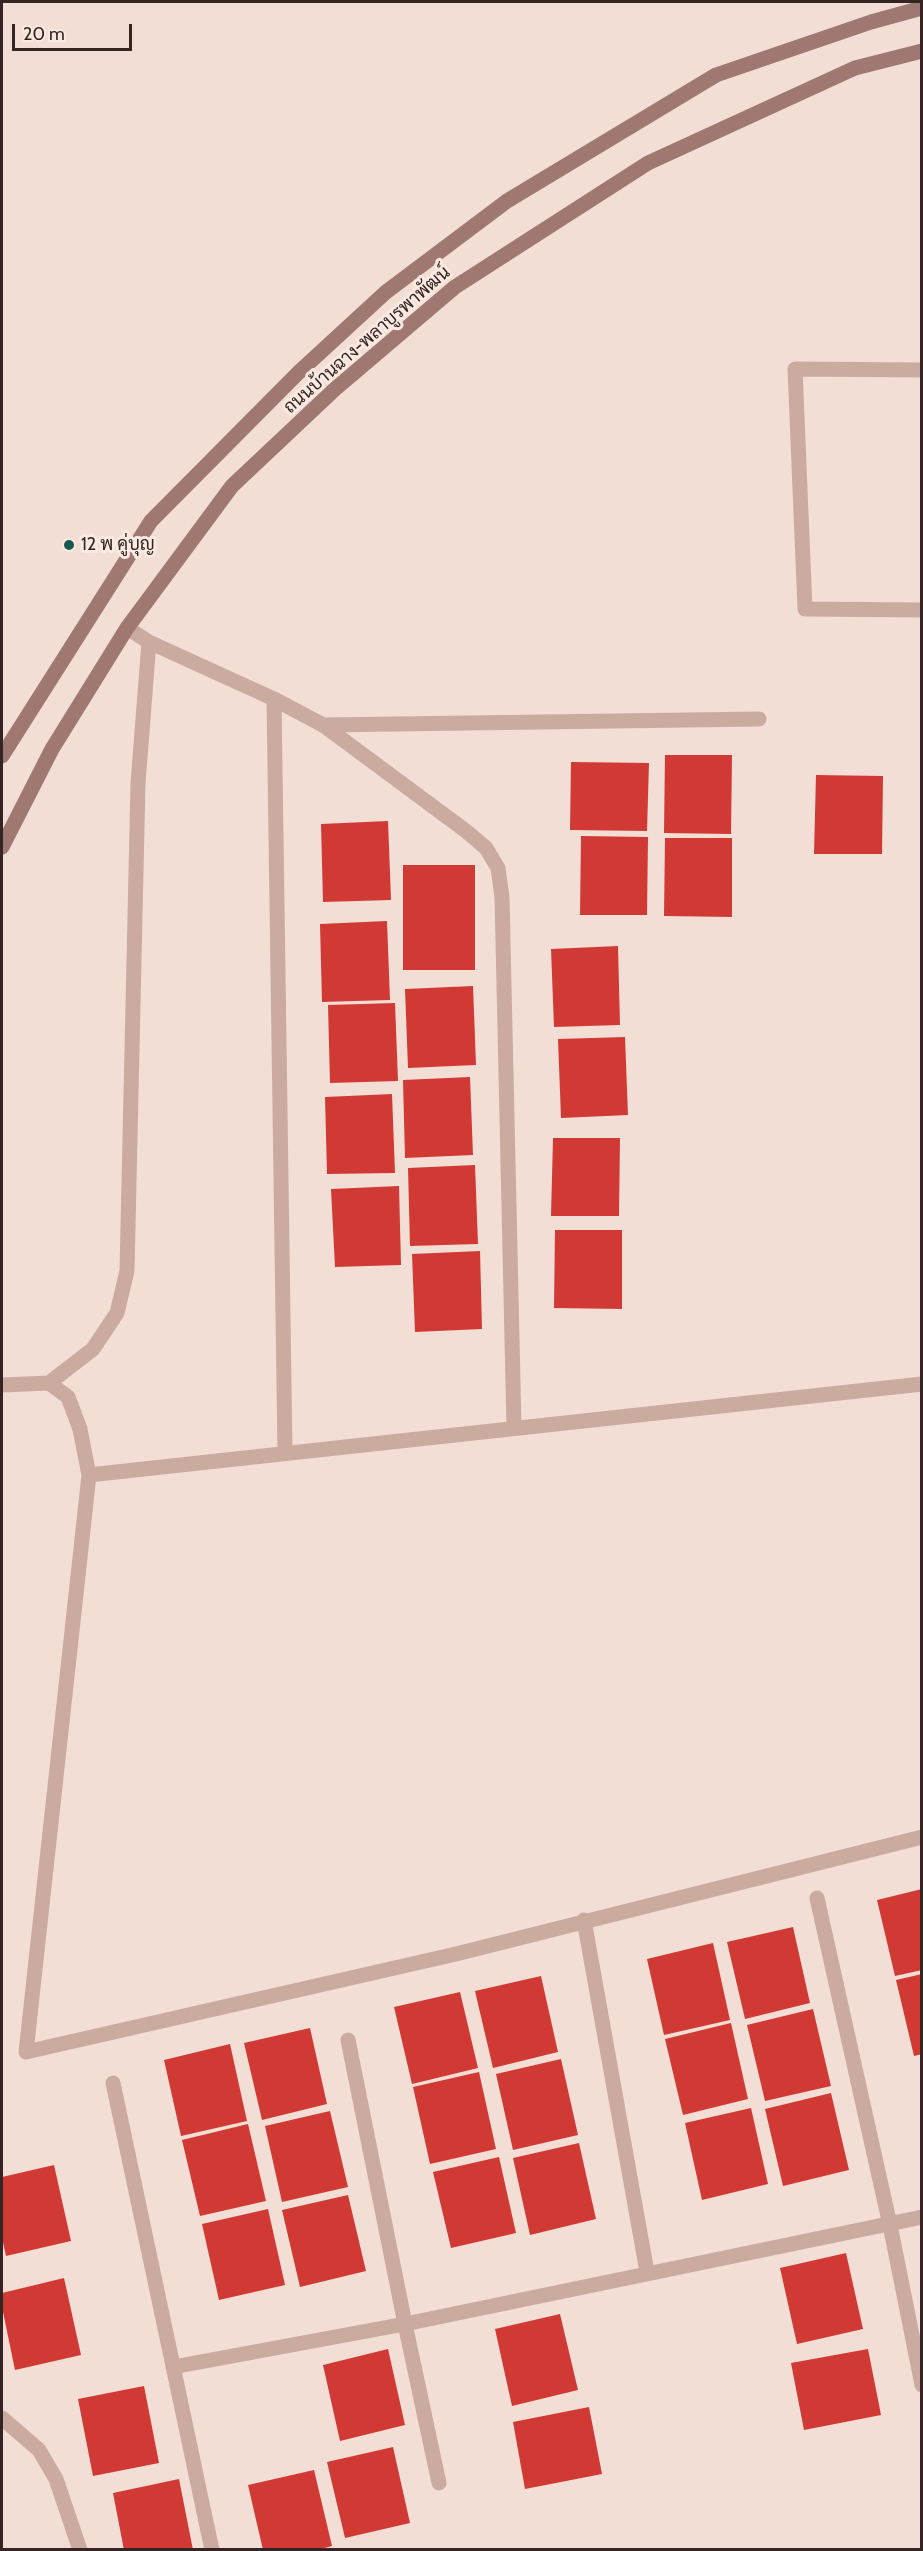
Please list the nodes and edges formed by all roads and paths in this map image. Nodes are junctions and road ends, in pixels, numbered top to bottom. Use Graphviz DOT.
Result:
graph roads {
  1 [pos="921,8"];
  2 [pos="921,51"];
  3 [pos="921,370"];
  4 [pos="921,610"];
  5 [pos="127,628"];
  6 [pos="149,642"];
  7 [pos="274,699"];
  8 [pos="759,719"];
  9 [pos="323,725"];
  10 [pos="2,756"];
  11 [pos="2,847"];
  12 [pos="49,1383"];
  13 [pos="921,1384"];
  14 [pos="2,1385"];
  15 [pos="514,1427"];
  16 [pos="285,1452"];
  17 [pos="89,1475"];
  18 [pos="921,1837"];
  19 [pos="817,1898"];
  20 [pos="584,1920"];
  21 [pos="348,2040"];
  22 [pos="113,2083"];
  23 [pos="921,2217"];
  24 [pos="890,2225"];
  25 [pos="647,2272"];
  26 [pos="405,2324"];
  27 [pos="173,2367"];
  28 [pos="921,2385"];
  29 [pos="2,2418"];
  30 [pos="439,2483"];
  31 [pos="81,2550"];
  32 [pos="212,2550"];
  1 -- 10 [label="street, ถนนบ้านฉาง-พลาบูรพาพัฒน์"];
  2 -- 5 [label="street, ถนนบ้านฉาง-พลาบูรพาพัฒน์"];
  3 -- 4 [label="street"];
  5 -- 6 [label="street"];
  5 -- 11 [label="street, ถนนบ้านฉาง-พลาบูรพาพัฒน์"];
  6 -- 7 [label="street"];
  6 -- 12 [label="street"];
  7 -- 9 [label="street"];
  7 -- 16 [label="street"];
  8 -- 9 [label="street"];
  9 -- 15 [label="street"];
  12 -- 14 [label="street"];
  12 -- 17 [label="street"];
  13 -- 15 [label="street"];
  15 -- 16 [label="street"];
  16 -- 17 [label="street"];
  17 -- 20 [label="street"];
  18 -- 20 [label="street"];
  19 -- 24 [label="street"];
  20 -- 25 [label="street"];
  21 -- 26 [label="street"];
  22 -- 27 [label="street"];
  23 -- 24 [label="street"];
  24 -- 25 [label="street"];
  24 -- 28 [label="street"];
  25 -- 26 [label="street"];
  26 -- 27 [label="street"];
  26 -- 30 [label="street"];
  27 -- 32 [label="street"];
  29 -- 31 [label="street"];
}
